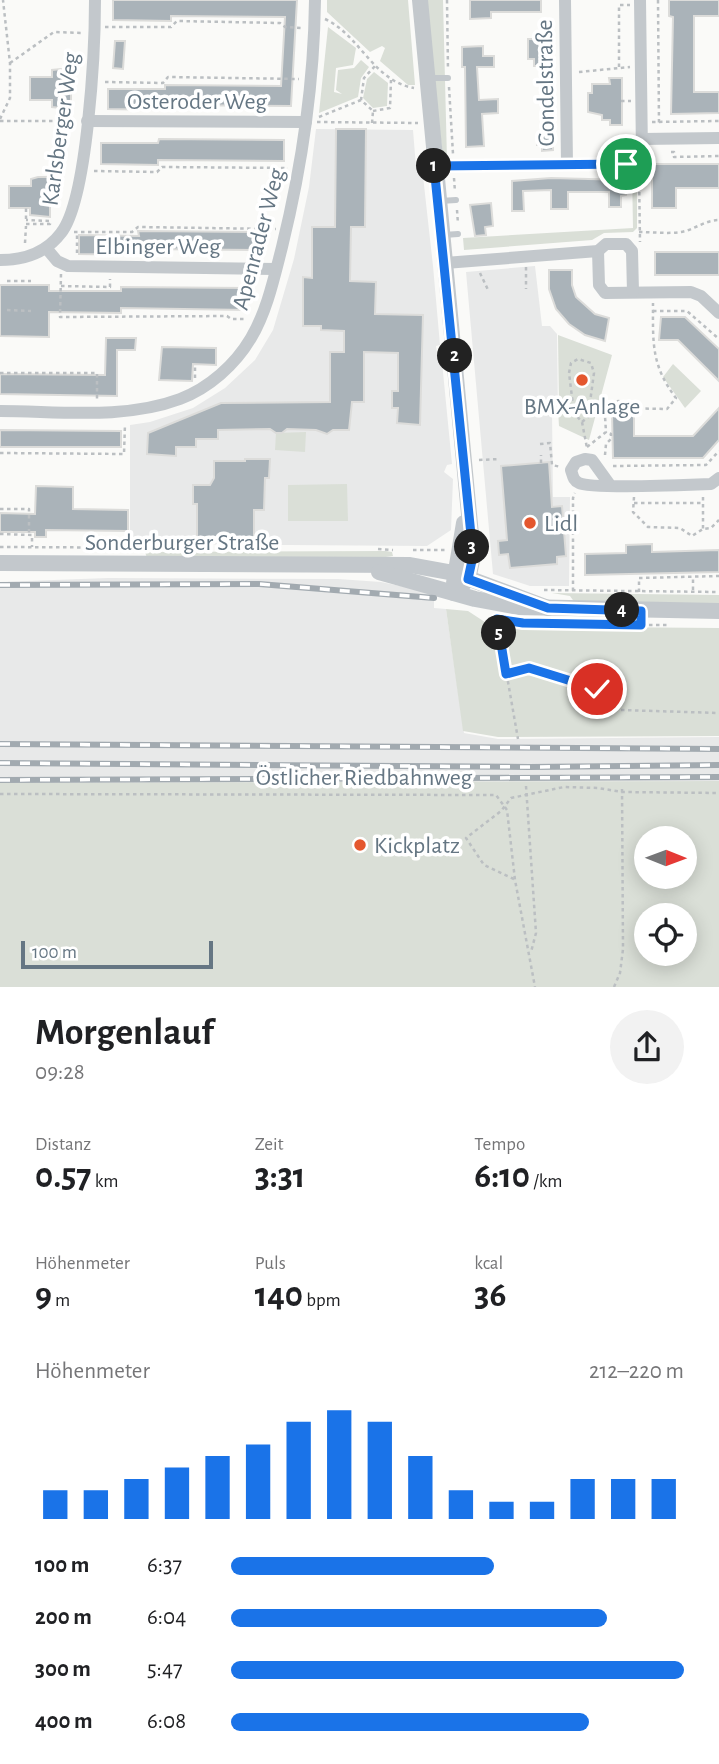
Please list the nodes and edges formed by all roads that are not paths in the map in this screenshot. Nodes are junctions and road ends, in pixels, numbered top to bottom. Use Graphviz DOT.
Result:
graph roads {
  1 [pos="95,0"];
  2 [pos="315,0"];
  3 [pos="419,0"];
  4 [pos="565,0"];
  5 [pos="640,2"];
  6 [pos="449,78"];
  7 [pos="422,83"];
  8 [pos="87,121"];
  9 [pos="306,122"];
  10 [pos="719,138"];
  11 [pos="642,139"];
  12 [pos="567,165"];
  13 [pos="434,166"];
  14 [pos="456,200"];
  15 [pos="438,201"];
  16 [pos="47,249"];
  17 [pos="598,251"];
  18 [pos="0,260"];
  19 [pos="445,263"];
  20 [pos="276,269"];
  21 [pos="630,292"];
  22 [pos="719,313"];
  23 [pos="0,411"];
  24 [pos="719,478"];
  25 [pos="610,485"];
  26 [pos="0,563"];
  27 [pos="363,567"];
  28 [pos="461,576"];
  29 [pos="454,593"];
  30 [pos="548,608"];
  31 [pos="719,611"];
  1 -- 8 [label="street, Karlsberger Weg"];
  2 -- 9 [label="street, Apenrader Weg"];
  3 -- 7 [label="street"];
  4 -- 12 [label="street, Gondelstraße"];
  5 -- 11 [label="street"];
  6 -- 7 [label="lane"];
  7 -- 13 [label="street"];
  8 -- 9 [label="street, Osteroder Weg"];
  8 -- 16 [label="street, Karlsberger Weg"];
  9 -- 20 [label="street, Apenrader Weg"];
  10 -- 11 [label="street"];
  11 -- 12 [label="street"];
  12 -- 13 [label="street"];
  13 -- 15 [label="street"];
  14 -- 15 [label="lane"];
  15 -- 19 [label="street"];
  16 -- 18 [label="street, Karlsberger Weg"];
  16 -- 20 [label="street, Elbinger Weg"];
  17 -- 19 [label="street"];
  17 -- 21 [label="street"];
  17 -- 21 [label="street"];
  19 -- 28 [label="street"];
  20 -- 23 [label="street, Apenrader Weg"];
  21 -- 22 [label="street"];
  24 -- 25 [label="street"];
  25 -- 25 [label="street"];
  26 -- 27 [label="street, Sonderburger Straße"];
  27 -- 28 [label="street, Sonderburger Straße"];
  27 -- 29 [label="street, Sonderburger Straße"];
  28 -- 29 [label="street"];
  28 -- 30 [label="street, Sonderburger Straße"];
  29 -- 30 [label="street, Sonderburger Straße"];
  30 -- 31 [label="street"];
}
